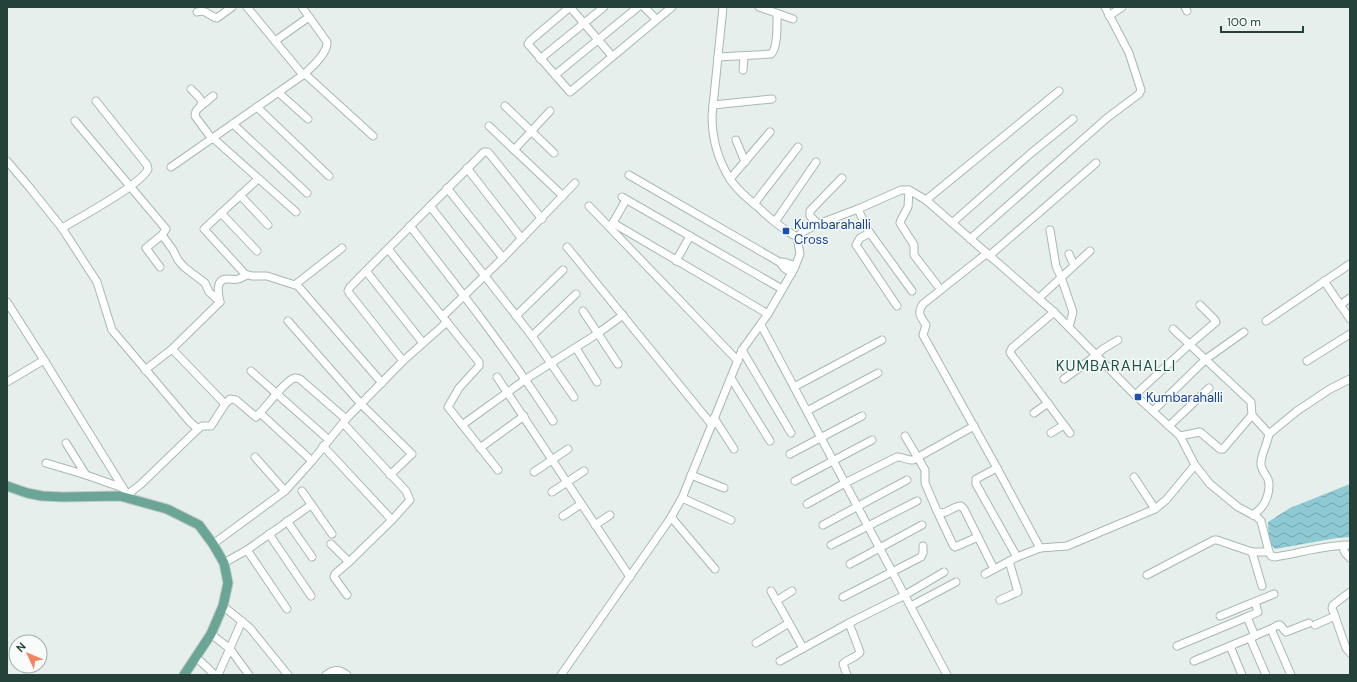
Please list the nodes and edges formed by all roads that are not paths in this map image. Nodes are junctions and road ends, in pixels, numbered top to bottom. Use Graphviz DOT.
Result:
graph roads {
  1 [pos="232,7"];
  2 [pos="248,7"];
  3 [pos="302,7"];
  4 [pos="604,7"];
  5 [pos="638,7"];
  6 [pos="644,7"];
  7 [pos="672,7"];
  8 [pos="722,7"];
  9 [pos="759,7"];
  10 [pos="1105,7"];
  11 [pos="1122,7"];
  12 [pos="196,12"];
  13 [pos="777,14"];
  14 [pos="1109,16"];
  15 [pos="309,17"];
  16 [pos="656,19"];
  17 [pos="793,19"];
  18 [pos="585,24"];
  19 [pos="599,40"];
  20 [pos="275,41"];
  21 [pos="612,56"];
  22 [pos="744,56"];
  23 [pos="718,57"];
  24 [pos="540,59"];
  25 [pos="743,70"];
  26 [pos="304,75"];
  27 [pos="555,75"];
  28 [pos="191,89"];
  29 [pos="1059,91"];
  30 [pos="279,93"];
  31 [pos="214,96"];
  32 [pos="772,99"];
  33 [pos="96,101"];
  34 [pos="713,105"];
  35 [pos="201,106"];
  36 [pos="505,106"];
  37 [pos="257,108"];
  38 [pos="550,111"];
  39 [pos="308,119"];
  40 [pos="1073,119"];
  41 [pos="75,121"];
  42 [pos="233,124"];
  43 [pos="489,126"];
  44 [pos="531,131"];
  45 [pos="770,132"];
  46 [pos="373,136"];
  47 [pos="212,138"];
  48 [pos="736,140"];
  49 [pos="798,147"];
  50 [pos="514,150"];
  51 [pos="554,153"];
  52 [pos="7,161"];
  53 [pos="745,162"];
  54 [pos="816,162"];
  55 [pos="1096,163"];
  56 [pos="171,167"];
  57 [pos="467,168"];
  58 [pos="629,175"];
  59 [pos="329,176"];
  60 [pos="842,178"];
  61 [pos="258,179"];
  62 [pos="730,179"];
  63 [pos="575,183"];
  64 [pos="130,187"];
  65 [pos="447,188"];
  66 [pos="909,190"];
  67 [pos="307,193"];
  68 [pos="240,195"];
  69 [pos="563,196"];
  70 [pos="926,200"];
  71 [pos="754,204"];
  72 [pos="430,206"];
  73 [pos="588,206"];
  74 [pos="858,209"];
  75 [pos="296,212"];
  76 [pos="221,213"];
  77 [pos="542,219"];
  78 [pos="775,222"];
  79 [pos="952,223"];
  80 [pos="818,224"];
  81 [pos="268,225"];
  82 [pos="410,226"];
  83 [pos="611,226"];
  84 [pos="62,228"];
  85 [pos="1050,230"];
  86 [pos="870,233"];
  87 [pos="162,235"];
  88 [pos="690,236"];
  89 [pos="797,237"];
  90 [pos="522,239"];
  91 [pos="970,239"];
  92 [pos="567,246"];
  93 [pos="342,248"];
  94 [pos="388,249"];
  95 [pos="257,251"];
  96 [pos="1090,251"];
  97 [pos="1068,254"];
  98 [pos="988,255"];
  99 [pos="503,258"];
  100 [pos="676,261"];
  101 [pos="1350,264"];
  102 [pos="1074,265"];
  103 [pos="160,267"];
  104 [pos="563,270"];
  105 [pos="793,270"];
  106 [pos="366,271"];
  107 [pos="247,275"];
  108 [pos="484,276"];
  109 [pos="1061,277"];
  110 [pos="1324,281"];
  111 [pos="296,284"];
  112 [pos="937,285"];
  113 [pos="782,289"];
  114 [pos="912,291"];
  115 [pos="576,294"];
  116 [pos="464,295"];
  117 [pos="1038,298"];
  118 [pos="1350,298"];
  119 [pos="7,302"];
  120 [pos="220,302"];
  121 [pos="1200,305"];
  122 [pos="1340,305"];
  123 [pos="897,306"];
  124 [pos="583,311"];
  125 [pos="1054,312"];
  126 [pos="768,314"];
  127 [pos="623,315"];
  128 [pos="516,316"];
  129 [pos="445,319"];
  130 [pos="1350,319"];
  131 [pos="288,321"];
  132 [pos="1266,321"];
  133 [pos="761,325"];
  134 [pos="1069,327"];
  135 [pos="1174,329"];
  136 [pos="1244,332"];
  137 [pos="597,334"];
  138 [pos="1350,334"];
  139 [pos="532,336"];
  140 [pos="882,340"];
  141 [pos="1118,340"];
  142 [pos="423,343"];
  143 [pos="1190,344"];
  144 [pos="576,348"];
  145 [pos="172,349"];
  146 [pos="742,350"];
  147 [pos="1096,355"];
  148 [pos="1206,359"];
  149 [pos="44,360"];
  150 [pos="403,361"];
  151 [pos="738,361"];
  152 [pos="1307,361"];
  153 [pos="551,364"];
  154 [pos="618,364"];
  155 [pos="145,370"];
  156 [pos="251,371"];
  157 [pos="878,373"];
  158 [pos="497,377"];
  159 [pos="731,378"];
  160 [pos="526,379"];
  161 [pos="1064,379"];
  162 [pos="1350,380"];
  163 [pos="7,382"];
  164 [pos="598,382"];
  165 [pos="382,383"];
  166 [pos="794,387"];
  167 [pos="1210,388"];
  168 [pos="277,393"];
  169 [pos="508,393"];
  170 [pos="1135,395"];
  171 [pos="574,397"];
  172 [pos="225,404"];
  173 [pos="361,404"];
  174 [pos="1048,404"];
  175 [pos="807,411"];
  176 [pos="1153,411"];
  177 [pos="260,413"];
  178 [pos="1034,413"];
  179 [pos="1252,415"];
  180 [pos="524,416"];
  181 [pos="862,416"];
  182 [pos="344,421"];
  183 [pos="553,421"];
  184 [pos="713,421"];
  185 [pos="462,425"];
  186 [pos="1064,425"];
  187 [pos="974,426"];
  188 [pos="1170,426"];
  189 [pos="198,429"];
  190 [pos="791,433"];
  191 [pos="1051,433"];
  192 [pos="1070,433"];
  193 [pos="1269,434"];
  194 [pos="905,436"];
  195 [pos="1180,436"];
  196 [pos="821,438"];
  197 [pos="329,440"];
  198 [pos="872,440"];
  199 [pos="770,441"];
  200 [pos="66,443"];
  201 [pos="323,446"];
  202 [pos="480,448"];
  203 [pos="568,448"];
  204 [pos="734,449"];
  205 [pos="790,454"];
  206 [pos="254,457"];
  207 [pos="918,457"];
  208 [pos="552,460"];
  209 [pos="834,460"];
  210 [pos="312,461"];
  211 [pos="46,463"];
  212 [pos="1195,466"];
  213 [pos="997,468"];
  214 [pos="498,470"];
  215 [pos="584,471"];
  216 [pos="534,472"];
  217 [pos="86,475"];
  218 [pos="390,475"];
  219 [pos="691,475"];
  220 [pos="1134,477"];
  221 [pos="907,480"];
  222 [pos="795,481"];
  223 [pos="567,482"];
  224 [pos="845,483"];
  225 [pos="7,486"];
  226 [pos="123,488"];
  227 [pos="724,488"];
  228 [pos="285,491"];
  229 [pos="302,491"];
  230 [pos="552,492"];
  231 [pos="129,497"];
  232 [pos="682,498"];
  233 [pos="917,501"];
  234 [pos="581,504"];
  235 [pos="807,504"];
  236 [pos="311,505"];
  237 [pos="858,506"];
  238 [pos="1154,509"];
  239 [pos="937,511"];
  240 [pos="610,515"];
  241 [pos="1253,515"];
  242 [pos="563,516"];
  243 [pos="671,517"];
  244 [pos="392,520"];
  245 [pos="731,520"];
  246 [pos="287,522"];
  247 [pos="596,525"];
  248 [pos="823,525"];
  249 [pos="867,525"];
  250 [pos="922,525"];
  251 [pos="269,534"];
  252 [pos="332,534"];
  253 [pos="978,537"];
  254 [pos="213,544"];
  255 [pos="332,544"];
  256 [pos="831,545"];
  257 [pos="1347,545"];
  258 [pos="923,546"];
  259 [pos="879,548"];
  260 [pos="1040,548"];
  261 [pos="247,550"];
  262 [pos="1252,552"];
  263 [pos="1269,552"];
  264 [pos="312,557"];
  265 [pos="1017,558"];
  266 [pos="1350,558"];
  267 [pos="349,562"];
  268 [pos="1009,562"];
  269 [pos="224,563"];
  270 [pos="850,564"];
  271 [pos="715,569"];
  272 [pos="994,569"];
  273 [pos="892,572"];
  274 [pos="944,572"];
  275 [pos="985,574"];
  276 [pos="1148,575"];
  277 [pos="630,577"];
  278 [pos="956,582"];
  279 [pos="1262,586"];
  280 [pos="771,591"];
  281 [pos="792,591"];
  282 [pos="1350,592"];
  283 [pos="1274,594"];
  284 [pos="347,595"];
  285 [pos="905,595"];
  286 [pos="311,596"];
  287 [pos="843,597"];
  288 [pos="1000,600"];
  289 [pos="776,601"];
  290 [pos="1255,602"];
  291 [pos="223,606"];
  292 [pos="911,606"];
  293 [pos="287,609"];
  294 [pos="1220,616"];
  295 [pos="1335,616"];
  296 [pos="1247,617"];
  297 [pos="242,621"];
  298 [pos="789,623"];
  299 [pos="849,623"];
  300 [pos="1271,629"];
  301 [pos="211,634"];
  302 [pos="1253,637"];
  303 [pos="756,643"];
  304 [pos="1177,646"];
  305 [pos="1230,646"];
  306 [pos="803,648"];
  307 [pos="230,649"];
  308 [pos="1349,649"];
  309 [pos="196,657"];
  310 [pos="780,661"];
  311 [pos="1194,661"];
  312 [pos="184,675"];
  313 [pos="217,675"];
  314 [pos="249,675"];
  315 [pos="288,675"];
  316 [pos="326,675"];
  317 [pos="347,675"];
  318 [pos="561,675"];
  319 [pos="847,675"];
  320 [pos="947,675"];
  321 [pos="1242,675"];
  322 [pos="1266,675"];
  323 [pos="1291,675"];
  1 -- 12 [label="street"];
  2 -- 20 [label="street"];
  3 -- 15 [label="street"];
  4 -- 18 [label="street"];
  5 -- 19 [label="street"];
  6 -- 16 [label="street"];
  7 -- 16 [label="street"];
  8 -- 23 [label="street"];
  9 -- 13 [label="street"];
  10 -- 14 [label="street"];
  11 -- 14 [label="street"];
  13 -- 17 [label="street"];
  13 -- 22 [label="street"];
  14 -- 91 [label="street"];
  15 -- 20 [label="street"];
  15 -- 26 [label="street"];
  16 -- 21 [label="street"];
  18 -- 19 [label="street"];
  18 -- 24 [label="street"];
  18 -- 24 [label="street"];
  19 -- 21 [label="street"];
  19 -- 27 [label="street"];
  20 -- 26 [label="street"];
  21 -- 27 [label="street"];
  22 -- 23 [label="street"];
  22 -- 25 [label="street"];
  23 -- 34 [label="street"];
  24 -- 27 [label="street"];
  26 -- 30 [label="street"];
  26 -- 46 [label="street"];
  28 -- 35 [label="street"];
  29 -- 70 [label="street"];
  30 -- 37 [label="street"];
  30 -- 39 [label="street"];
  31 -- 35 [label="street"];
  32 -- 34 [label="street"];
  33 -- 64 [label="street"];
  34 -- 62 [label="street"];
  35 -- 47 [label="street"];
  36 -- 44 [label="street"];
  37 -- 42 [label="street"];
  37 -- 59 [label="street"];
  38 -- 44 [label="street"];
  40 -- 79 [label="street"];
  41 -- 64 [label="street"];
  42 -- 47 [label="street"];
  42 -- 67 [label="street"];
  43 -- 50 [label="street"];
  44 -- 50 [label="street"];
  44 -- 51 [label="street"];
  45 -- 53 [label="street"];
  47 -- 56 [label="street"];
  47 -- 61 [label="street"];
  48 -- 53 [label="street"];
  49 -- 71 [label="street"];
  50 -- 69 [label="street"];
  52 -- 84 [label="street"];
  53 -- 62 [label="street"];
  54 -- 78 [label="street"];
  55 -- 98 [label="street"];
  57 -- 65 [label="street"];
  57 -- 77 [label="street"];
  57 -- 90 [label="street"];
  58 -- 105 [label="street"];
  60 -- 80 [label="street"];
  61 -- 68 [label="street"];
  61 -- 75 [label="street"];
  62 -- 71 [label="street"];
  63 -- 69 [label="street"];
  64 -- 84 [label="street"];
  64 -- 87 [label="street"];
  65 -- 72 [label="street"];
  65 -- 99 [label="street"];
  66 -- 70 [label="street"];
  66 -- 74 [label="street"];
  66 -- 112 [label="street"];
  68 -- 76 [label="street"];
  68 -- 81 [label="street"];
  69 -- 77 [label="street"];
  70 -- 79 [label="street"];
  71 -- 78 [label="street"];
  72 -- 82 [label="street"];
  72 -- 108 [label="street"];
  73 -- 83 [label="street"];
  74 -- 80 [label="street"];
  74 -- 86 [label="street"];
  76 -- 95 [label="street"];
  76 -- 107 [label="street"];
  77 -- 90 [label="street"];
  78 -- 89 [label="street"];
  79 -- 91 [label="street"];
  80 -- 89 [label="street"];
  82 -- 94 [label="street"];
  82 -- 116 [label="street"];
  83 -- 88 [label="street"];
  83 -- 100 [label="street"];
  83 -- 151 [label="street"];
  84 -- 155 [label="street"];
  85 -- 109 [label="street"];
  86 -- 114 [label="street"];
  86 -- 123 [label="street"];
  87 -- 103 [label="street"];
  87 -- 120 [label="street"];
  88 -- 100 [label="street"];
  88 -- 113 [label="street"];
  89 -- 105 [label="street"];
  90 -- 99 [label="street"];
  91 -- 98 [label="street"];
  92 -- 127 [label="street"];
  93 -- 111 [label="street"];
  94 -- 106 [label="street"];
  94 -- 129 [label="street"];
  96 -- 102 [label="street"];
  97 -- 102 [label="street"];
  98 -- 117 [label="street"];
  98 -- 187 [label="street"];
  99 -- 108 [label="street"];
  100 -- 126 [label="street"];
  101 -- 110 [label="street"];
  102 -- 109 [label="street"];
  104 -- 128 [label="street"];
  105 -- 113 [label="street"];
  106 -- 142 [label="street"];
  106 -- 150 [label="street"];
  107 -- 111 [label="street"];
  107 -- 120 [label="street"];
  108 -- 116 [label="street"];
  108 -- 128 [label="street"];
  109 -- 117 [label="street"];
  109 -- 134 [label="street"];
  110 -- 122 [label="street"];
  110 -- 132 [label="street"];
  111 -- 165 [label="street"];
  113 -- 126 [label="street"];
  115 -- 139 [label="street"];
  116 -- 129 [label="street"];
  116 -- 160 [label="street"];
  117 -- 125 [label="street"];
  118 -- 122 [label="street"];
  119 -- 149 [label="street"];
  120 -- 145 [label="street"];
  121 -- 143 [label="street"];
  122 -- 130 [label="street"];
  124 -- 137 [label="street"];
  125 -- 134 [label="street"];
  125 -- 174 [label="street"];
  126 -- 133 [label="street"];
  127 -- 137 [label="street"];
  127 -- 184 [label="street"];
  128 -- 139 [label="street"];
  129 -- 142 [label="street"];
  129 -- 185 [label="street"];
  131 -- 173 [label="street"];
  133 -- 146 [label="street"];
  133 -- 166 [label="street"];
  134 -- 147 [label="street"];
  135 -- 143 [label="street"];
  136 -- 148 [label="street"];
  137 -- 144 [label="street"];
  137 -- 154 [label="street"];
  138 -- 152 [label="street"];
  139 -- 153 [label="street"];
  140 -- 166 [label="street"];
  141 -- 147 [label="street"];
  142 -- 150 [label="street"];
  143 -- 148 [label="street"];
  143 -- 170 [label="street"];
  144 -- 153 [label="street"];
  144 -- 164 [label="street"];
  145 -- 155 [label="street"];
  145 -- 172 [label="street"];
  146 -- 151 [label="street"];
  146 -- 190 [label="street"];
  147 -- 161 [label="street"];
  147 -- 170 [label="street"];
  148 -- 176 [label="street"];
  148 -- 179 [label="street"];
  149 -- 163 [label="street"];
  149 -- 226 [label="street"];
  150 -- 165 [label="street"];
  151 -- 159 [label="street"];
  153 -- 160 [label="street"];
  153 -- 171 [label="street"];
  155 -- 189 [label="street"];
  156 -- 168 [label="street"];
  157 -- 175 [label="street"];
  158 -- 169 [label="street"];
  159 -- 184 [label="street"];
  159 -- 199 [label="street"];
  160 -- 169 [label="street"];
  160 -- 183 [label="street"];
  162 -- 193 [label="street"];
  165 -- 173 [label="street"];
  166 -- 175 [label="street"];
  167 -- 188 [label="street"];
  168 -- 177 [label="street"];
  168 -- 182 [label="street"];
  168 -- 197 [label="street"];
  169 -- 180 [label="street"];
  169 -- 185 [label="street"];
  170 -- 176 [label="street"];
  172 -- 177 [label="street"];
  172 -- 189 [label="street"];
  173 -- 182 [label="street"];
  173 -- 218 [label="street"];
  174 -- 178 [label="street"];
  174 -- 186 [label="street"];
  175 -- 196 [label="street"];
  176 -- 188 [label="street"];
  177 -- 210 [label="street"];
  179 -- 193 [label="street"];
  179 -- 195 [label="street"];
  180 -- 202 [label="street"];
  180 -- 208 [label="street"];
  181 -- 196 [label="street"];
  182 -- 197 [label="street"];
  182 -- 218 [label="street"];
  184 -- 204 [label="street"];
  184 -- 219 [label="street"];
  185 -- 202 [label="street"];
  186 -- 191 [label="street"];
  186 -- 192 [label="street"];
  187 -- 207 [label="street"];
  187 -- 213 [label="street"];
  188 -- 195 [label="street"];
  189 -- 231 [label="street"];
  193 -- 241 [label="street"];
  194 -- 207 [label="street"];
  195 -- 212 [label="street"];
  196 -- 205 [label="street"];
  196 -- 209 [label="street"];
  197 -- 201 [label="street"];
  198 -- 209 [label="street"];
  200 -- 217 [label="street"];
  201 -- 210 [label="street"];
  201 -- 244 [label="street"];
  202 -- 214 [label="street"];
  203 -- 208 [label="street"];
  206 -- 228 [label="street"];
  207 -- 224 [label="street"];
  207 -- 239 [label="street"];
  208 -- 216 [label="street"];
  208 -- 223 [label="street"];
  209 -- 222 [label="street"];
  209 -- 224 [label="street"];
  210 -- 228 [label="street"];
  211 -- 217 [label="street"];
  212 -- 238 [label="street"];
  212 -- 241 [label="street"];
  213 -- 260 [label="street"];
  213 -- 265 [label="street"];
  215 -- 223 [label="street"];
  217 -- 226 [label="street"];
  218 -- 244 [label="street"];
  219 -- 227 [label="street"];
  219 -- 232 [label="street"];
  220 -- 238 [label="street"];
  221 -- 237 [label="street"];
  223 -- 230 [label="street"];
  223 -- 234 [label="street"];
  224 -- 235 [label="street"];
  224 -- 237 [label="street"];
  225 -- 231 [label="main road"];
  226 -- 231 [label="street"];
  228 -- 254 [label="street"];
  229 -- 236 [label="street"];
  231 -- 254 [label="main road"];
  232 -- 243 [label="street"];
  232 -- 245 [label="street"];
  233 -- 249 [label="street"];
  234 -- 242 [label="street"];
  234 -- 247 [label="street"];
  236 -- 246 [label="street"];
  236 -- 252 [label="street"];
  237 -- 248 [label="street"];
  237 -- 249 [label="street"];
  238 -- 260 [label="street"];
  239 -- 253 [label="street"];
  239 -- 253 [label="street"];
  240 -- 247 [label="street"];
  241 -- 263 [label="street"];
  243 -- 271 [label="street"];
  243 -- 277 [label="street"];
  244 -- 267 [label="street"];
  246 -- 251 [label="street"];
  246 -- 264 [label="street"];
  247 -- 277 [label="street"];
  249 -- 256 [label="street"];
  249 -- 259 [label="street"];
  250 -- 259 [label="street"];
  251 -- 261 [label="street"];
  251 -- 286 [label="street"];
  253 -- 272 [label="street"];
  254 -- 269 [label="main road"];
  255 -- 267 [label="street"];
  257 -- 263 [label="street"];
  257 -- 266 [label="street"];
  258 -- 273 [label="street"];
  259 -- 270 [label="street"];
  259 -- 273 [label="street"];
  260 -- 265 [label="street"];
  261 -- 269 [label="street"];
  261 -- 293 [label="street"];
  262 -- 263 [label="street"];
  262 -- 276 [label="street"];
  262 -- 279 [label="street"];
  265 -- 268 [label="street"];
  267 -- 284 [label="street"];
  268 -- 272 [label="street"];
  268 -- 288 [label="street"];
  269 -- 291 [label="main road"];
  272 -- 275 [label="street"];
  273 -- 285 [label="street"];
  273 -- 287 [label="street"];
  274 -- 285 [label="street"];
  277 -- 318 [label="street"];
  278 -- 292 [label="street"];
  280 -- 289 [label="street"];
  281 -- 289 [label="street"];
  282 -- 295 [label="street"];
  283 -- 290 [label="street"];
  285 -- 292 [label="street"];
  285 -- 299 [label="street"];
  289 -- 298 [label="street"];
  290 -- 294 [label="street"];
  290 -- 296 [label="street"];
  291 -- 297 [label="street"];
  291 -- 301 [label="main road"];
  292 -- 320 [label="street"];
  295 -- 300 [label="street"];
  295 -- 308 [label="street"];
  296 -- 302 [label="street"];
  296 -- 304 [label="street"];
  297 -- 307 [label="street"];
  297 -- 315 [label="street"];
  298 -- 303 [label="street"];
  298 -- 306 [label="street"];
  299 -- 306 [label="street"];
  299 -- 319 [label="street"];
  300 -- 302 [label="street"];
  300 -- 323 [label="street"];
  301 -- 307 [label="street"];
  301 -- 309 [label="main road"];
  302 -- 305 [label="street"];
  302 -- 322 [label="street"];
  305 -- 311 [label="street"];
  305 -- 321 [label="street"];
  306 -- 310 [label="street"];
  307 -- 313 [label="street"];
  307 -- 314 [label="street"];
  309 -- 312 [label="main road"];
  309 -- 313 [label="street"];
  316 -- 317 [label="street"];
}
